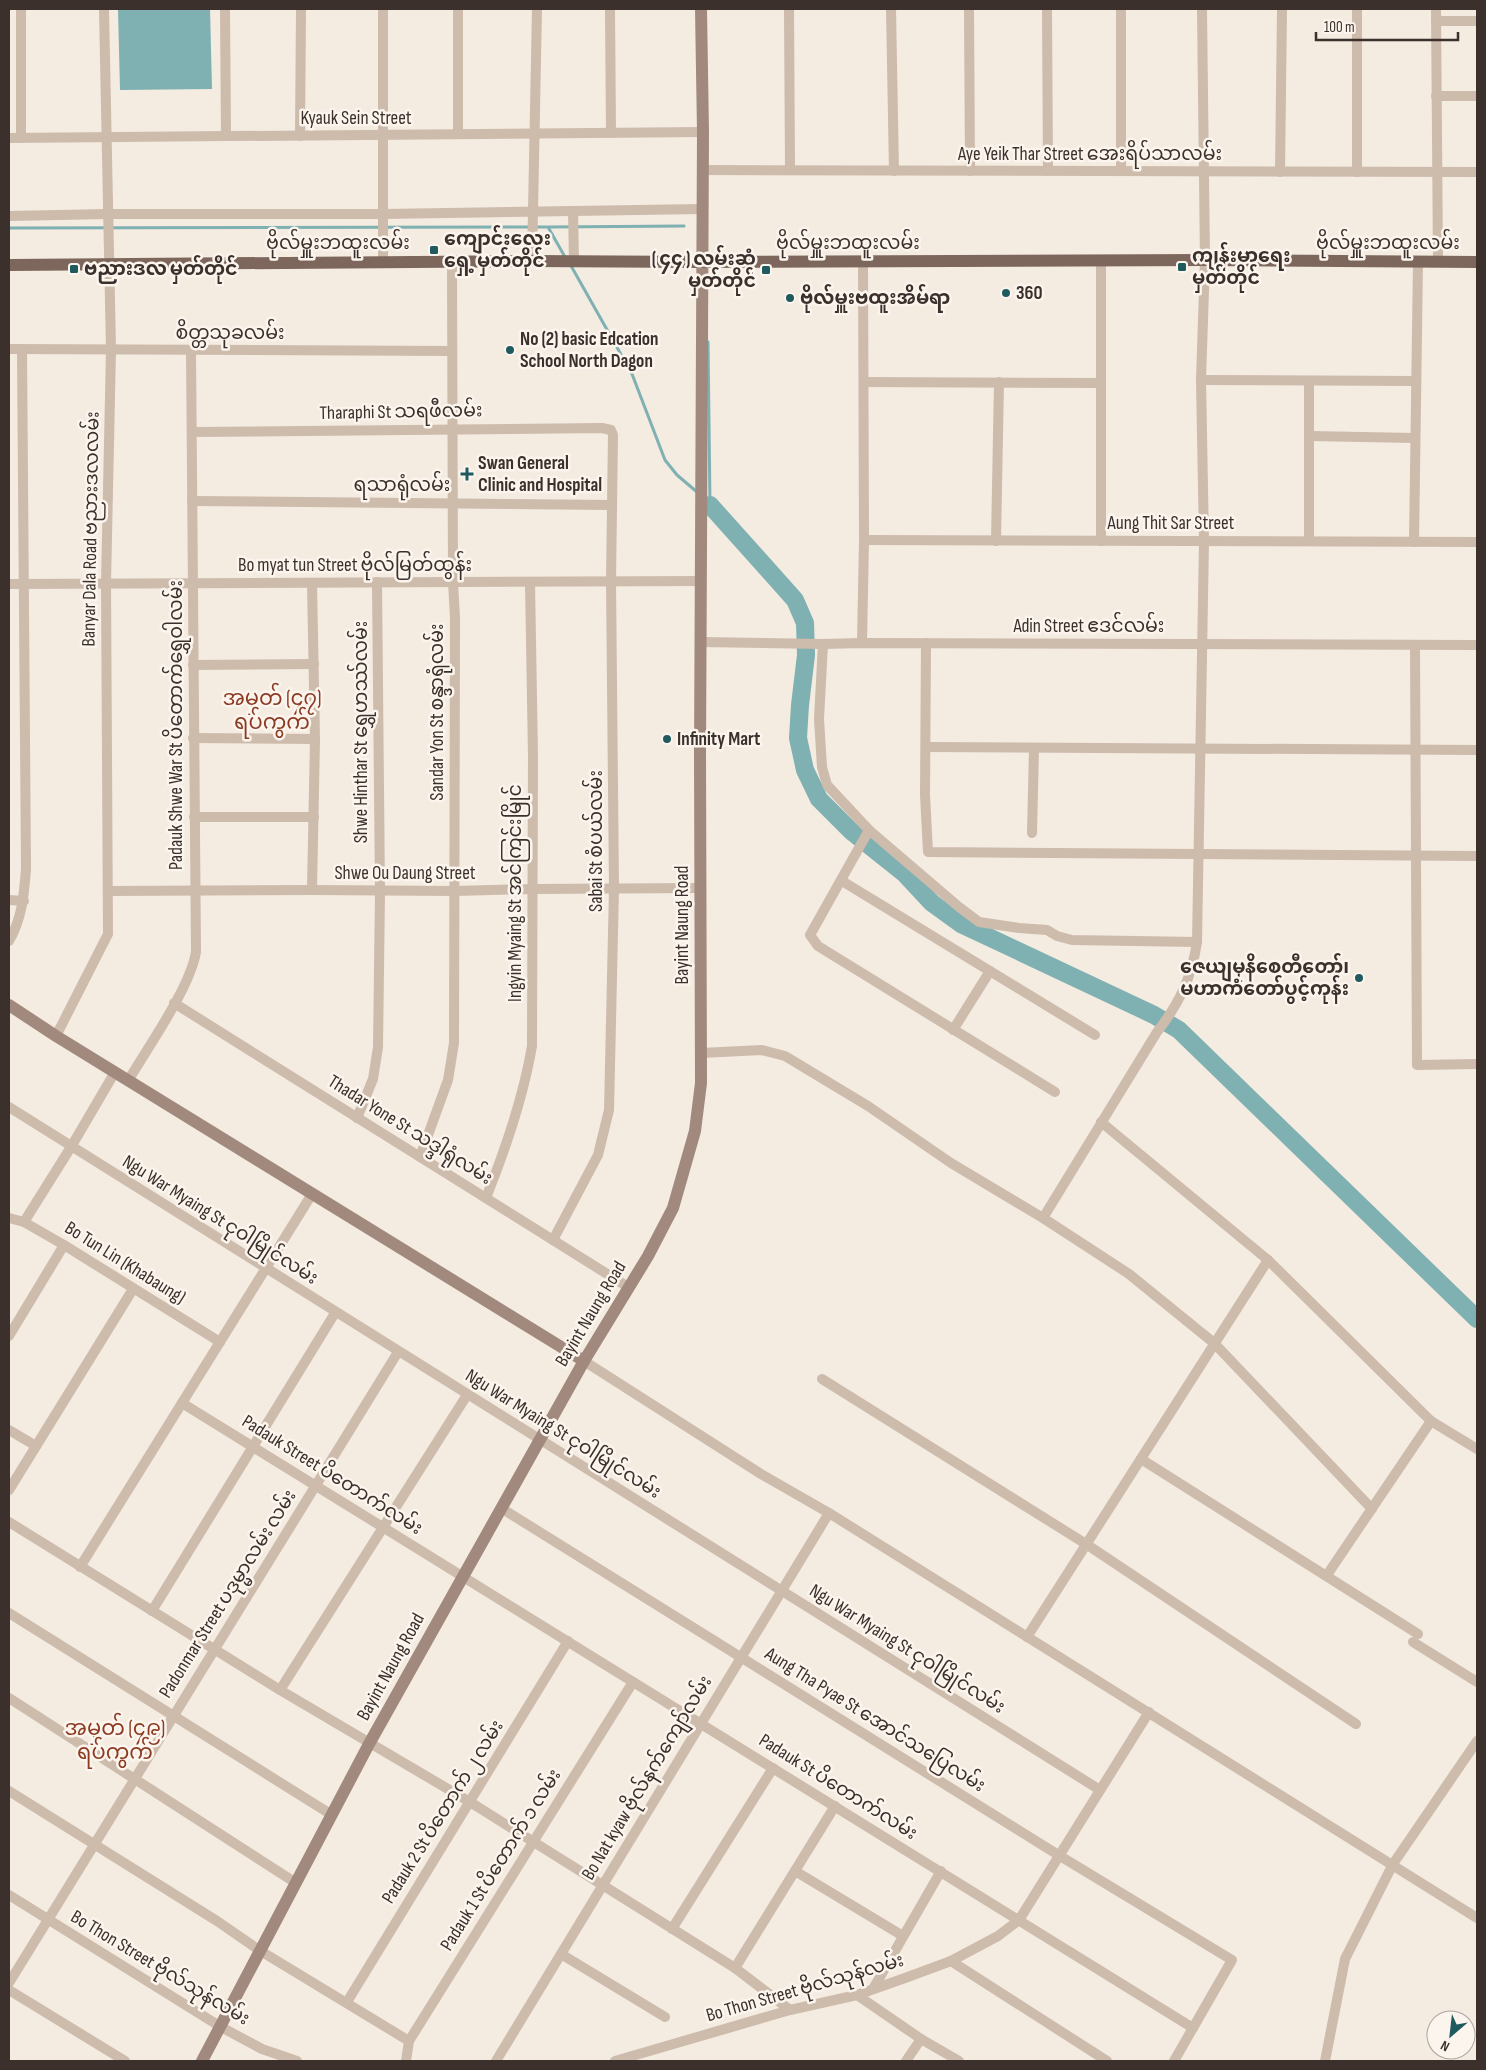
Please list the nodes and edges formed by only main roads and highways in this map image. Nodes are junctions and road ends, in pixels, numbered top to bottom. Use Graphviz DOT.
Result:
graph roads {
  1 [pos="701,9"];
  2 [pos="701,262"];
  3 [pos="1477,262"];
  4 [pos="9,264"];
  5 [pos="9,1005"];
  6 [pos="584,1362"];
  7 [pos="202,2061"];
  1 -- 2 [label="main road, Bayint Naung Road"];
  2 -- 3 [label="main road, ဗိုလ်မှူးဘထူးလမ်း"];
  2 -- 4 [label="main road, ဗိုလ်မှူးဘထူးလမ်း"];
  2 -- 6 [label="main road, Bayint Naung Road"];
  5 -- 6 [label="main road"];
  6 -- 7 [label="main road, Bayint Naung Road"];
}
